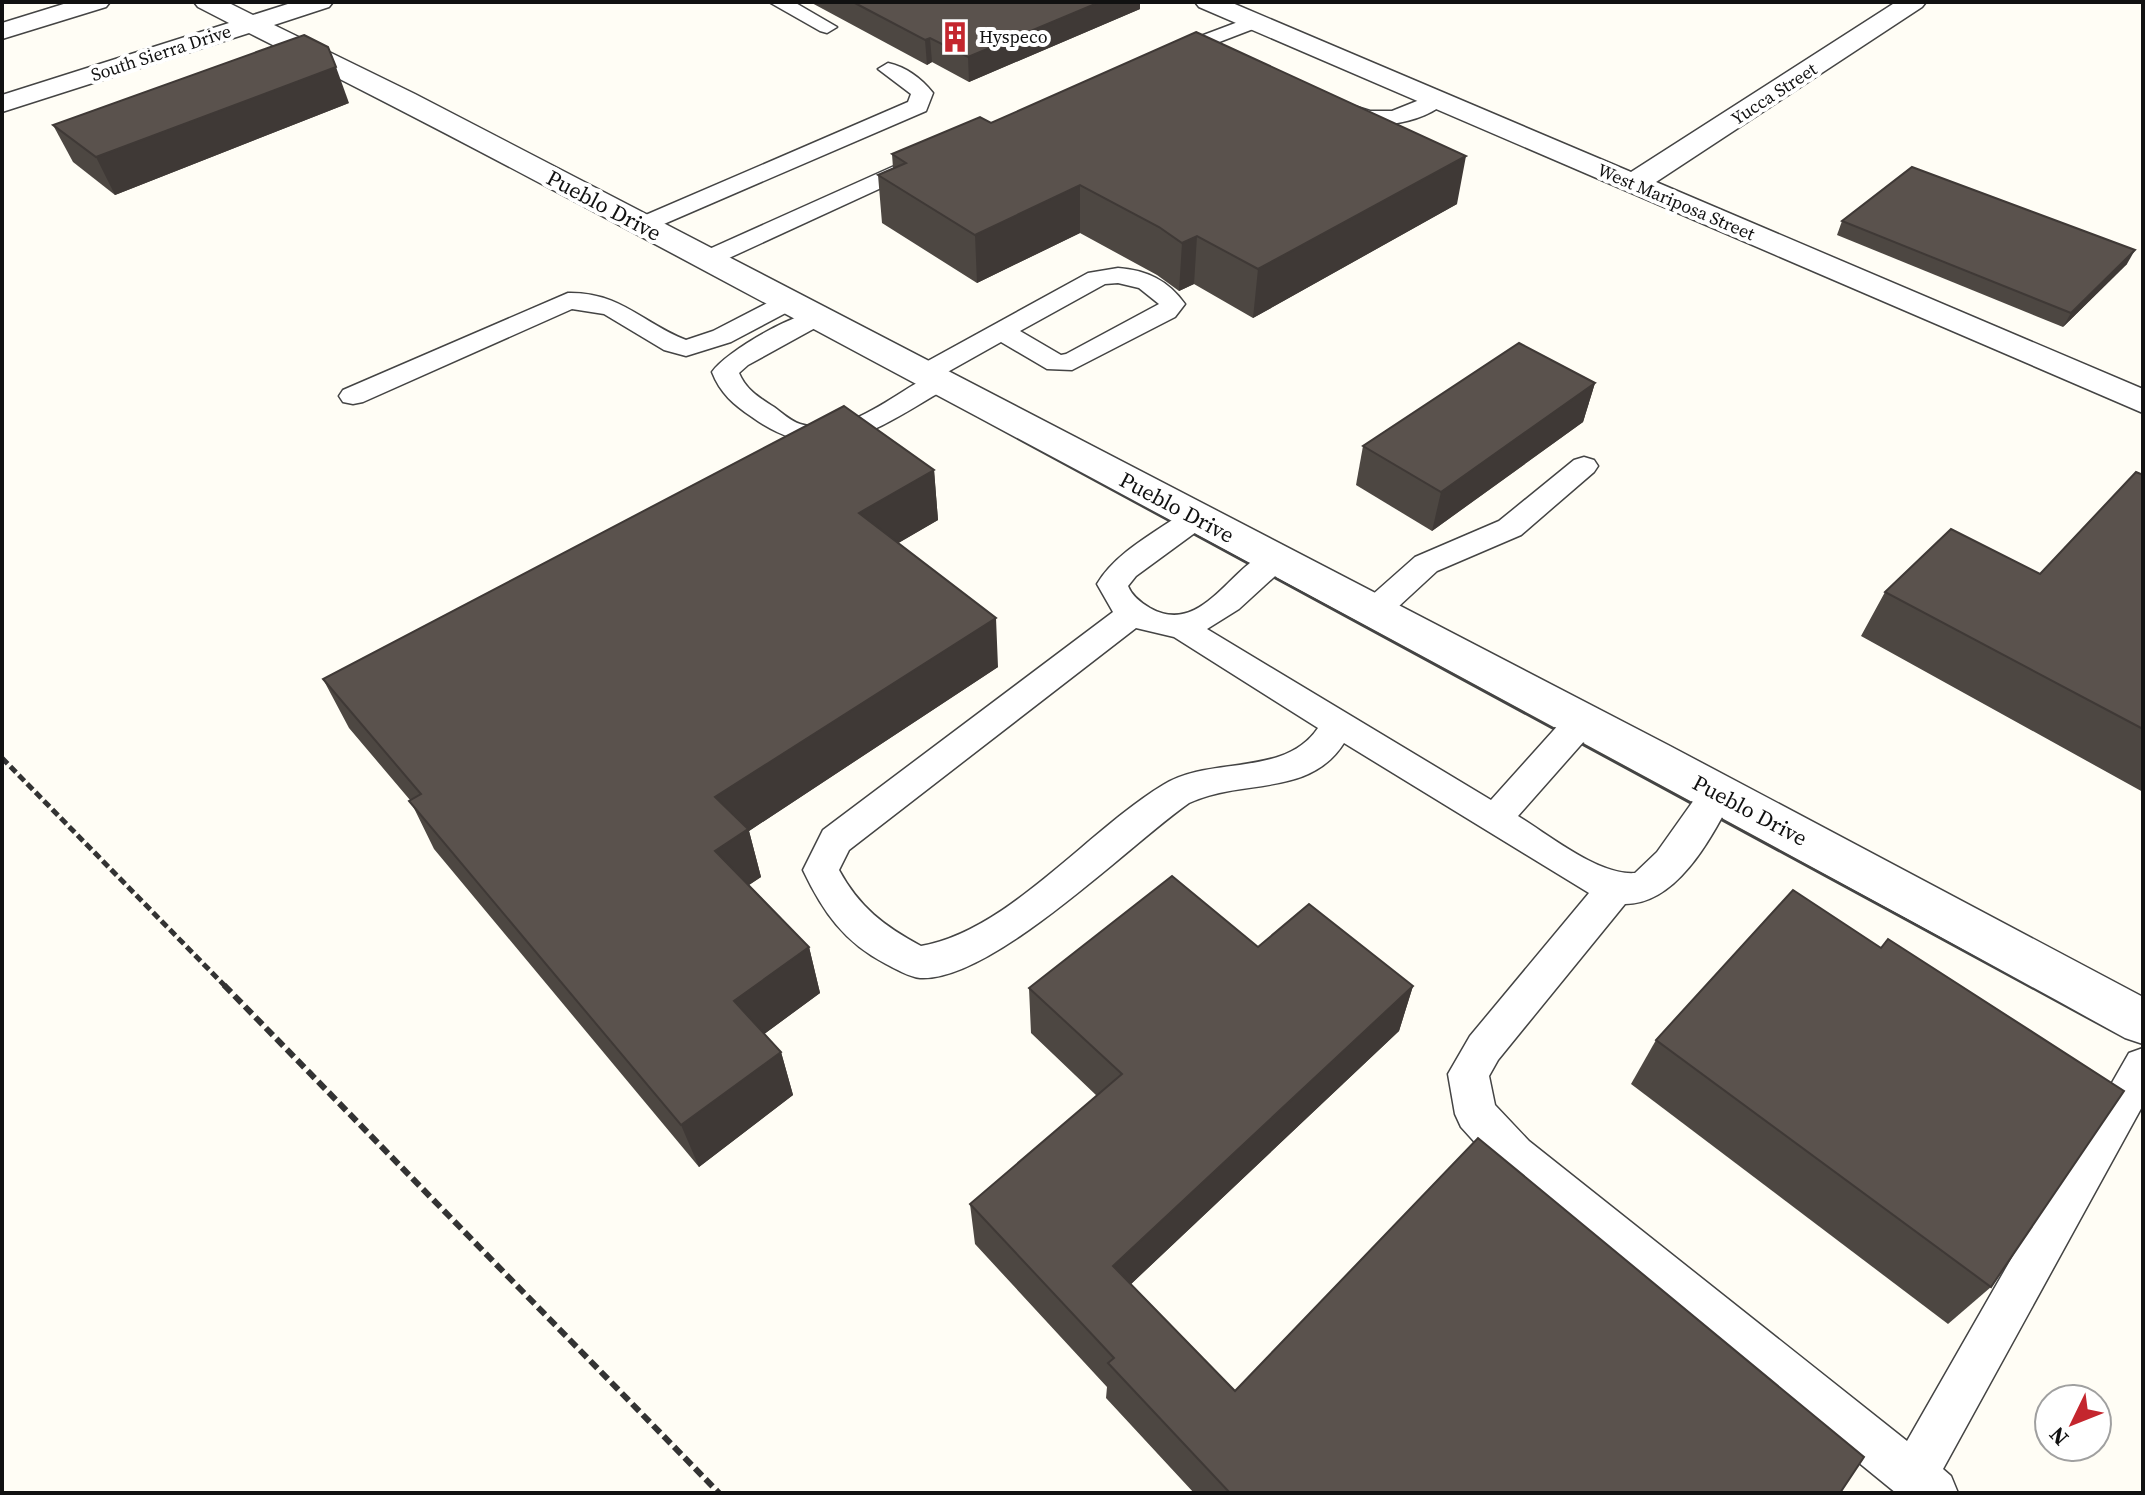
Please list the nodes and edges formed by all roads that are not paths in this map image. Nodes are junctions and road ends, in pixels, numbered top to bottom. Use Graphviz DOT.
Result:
graph roads {
  1 [pos="97,2"];
  2 [pos="207,2"];
  3 [pos="320,2"];
  4 [pos="779,2"];
  5 [pos="1208,2"];
  6 [pos="1913,2"];
  7 [pos="1254,22"];
  8 [pos="253,23"];
  9 [pos="827,27"];
  10 [pos="2,31"];
  11 [pos="1199,44"];
  12 [pos="1226,57"];
  13 [pos="1155,59"];
  14 [pos="888,69"];
  15 [pos="1437,99"];
  16 [pos="1320,100"];
  17 [pos="2,104"];
  18 [pos="935,154"];
  19 [pos="1633,184"];
  20 [pos="642,225"];
  21 [pos="707,259"];
  22 [pos="803,310"];
  23 [pos="1001,331"];
  24 [pos="932,378"];
  25 [pos="353,396"];
  26 [pos="2143,402"];
  27 [pos="811,435"];
  28 [pos="782,461"];
  29 [pos="1584,466"];
  30 [pos="1197,517"];
  31 [pos="1275,559"];
  32 [pos="1374,611"];
  33 [pos="1134,613"];
  34 [pos="1179,626"];
  35 [pos="1582,721"];
  36 [pos="1338,725"];
  37 [pos="1718,793"];
  38 [pos="1494,820"];
  39 [pos="1615,889"];
  40 [pos="2143,1022"];
  41 [pos="2143,1066"];
  42 [pos="1924,1485"];
  1 -- 10 [label="street"];
  2 -- 8 [label="street, Pueblo Drive"];
  3 -- 8 [label="street, South Sierra Drive"];
  4 -- 9 [label="lane"];
  5 -- 7 [label="street, West Mariposa Street"];
  6 -- 19 [label="street, Yucca Street"];
  7 -- 11 [label="lane"];
  7 -- 15 [label="street, West Mariposa Street"];
  8 -- 17 [label="street, South Sierra Drive"];
  8 -- 20 [label="street, Pueblo Drive"];
  11 -- 12 [label="lane"];
  11 -- 13 [label="lane"];
  14 -- 20 [label="lane"];
  15 -- 16 [label="lane"];
  15 -- 19 [label="street, West Mariposa Street"];
  18 -- 21 [label="lane"];
  19 -- 26 [label="street, West Mariposa Street"];
  20 -- 21 [label="street, Pueblo Drive"];
  21 -- 22 [label="street, Pueblo Drive"];
  22 -- 24 [label="street, Pueblo Drive"];
  22 -- 25 [label="lane"];
  22 -- 27 [label="lane"];
  23 -- 23 [label="lane"];
  23 -- 24 [label="lane"];
  24 -- 27 [label="lane"];
  24 -- 30 [label="street, Pueblo Drive"];
  27 -- 28 [label="lane"];
  29 -- 32 [label="lane"];
  30 -- 31 [label="street, Pueblo Drive"];
  30 -- 33 [label="lane"];
  31 -- 32 [label="street, Pueblo Drive"];
  31 -- 34 [label="lane"];
  32 -- 35 [label="street, Pueblo Drive"];
  33 -- 34 [label="lane"];
  33 -- 36 [label="lane"];
  34 -- 36 [label="lane"];
  35 -- 37 [label="street, Pueblo Drive"];
  35 -- 38 [label="lane"];
  36 -- 38 [label="lane"];
  37 -- 39 [label="lane"];
  37 -- 40 [label="street, Pueblo Drive"];
  38 -- 39 [label="lane"];
  39 -- 42 [label="lane"];
  41 -- 42 [label="lane"];
}
